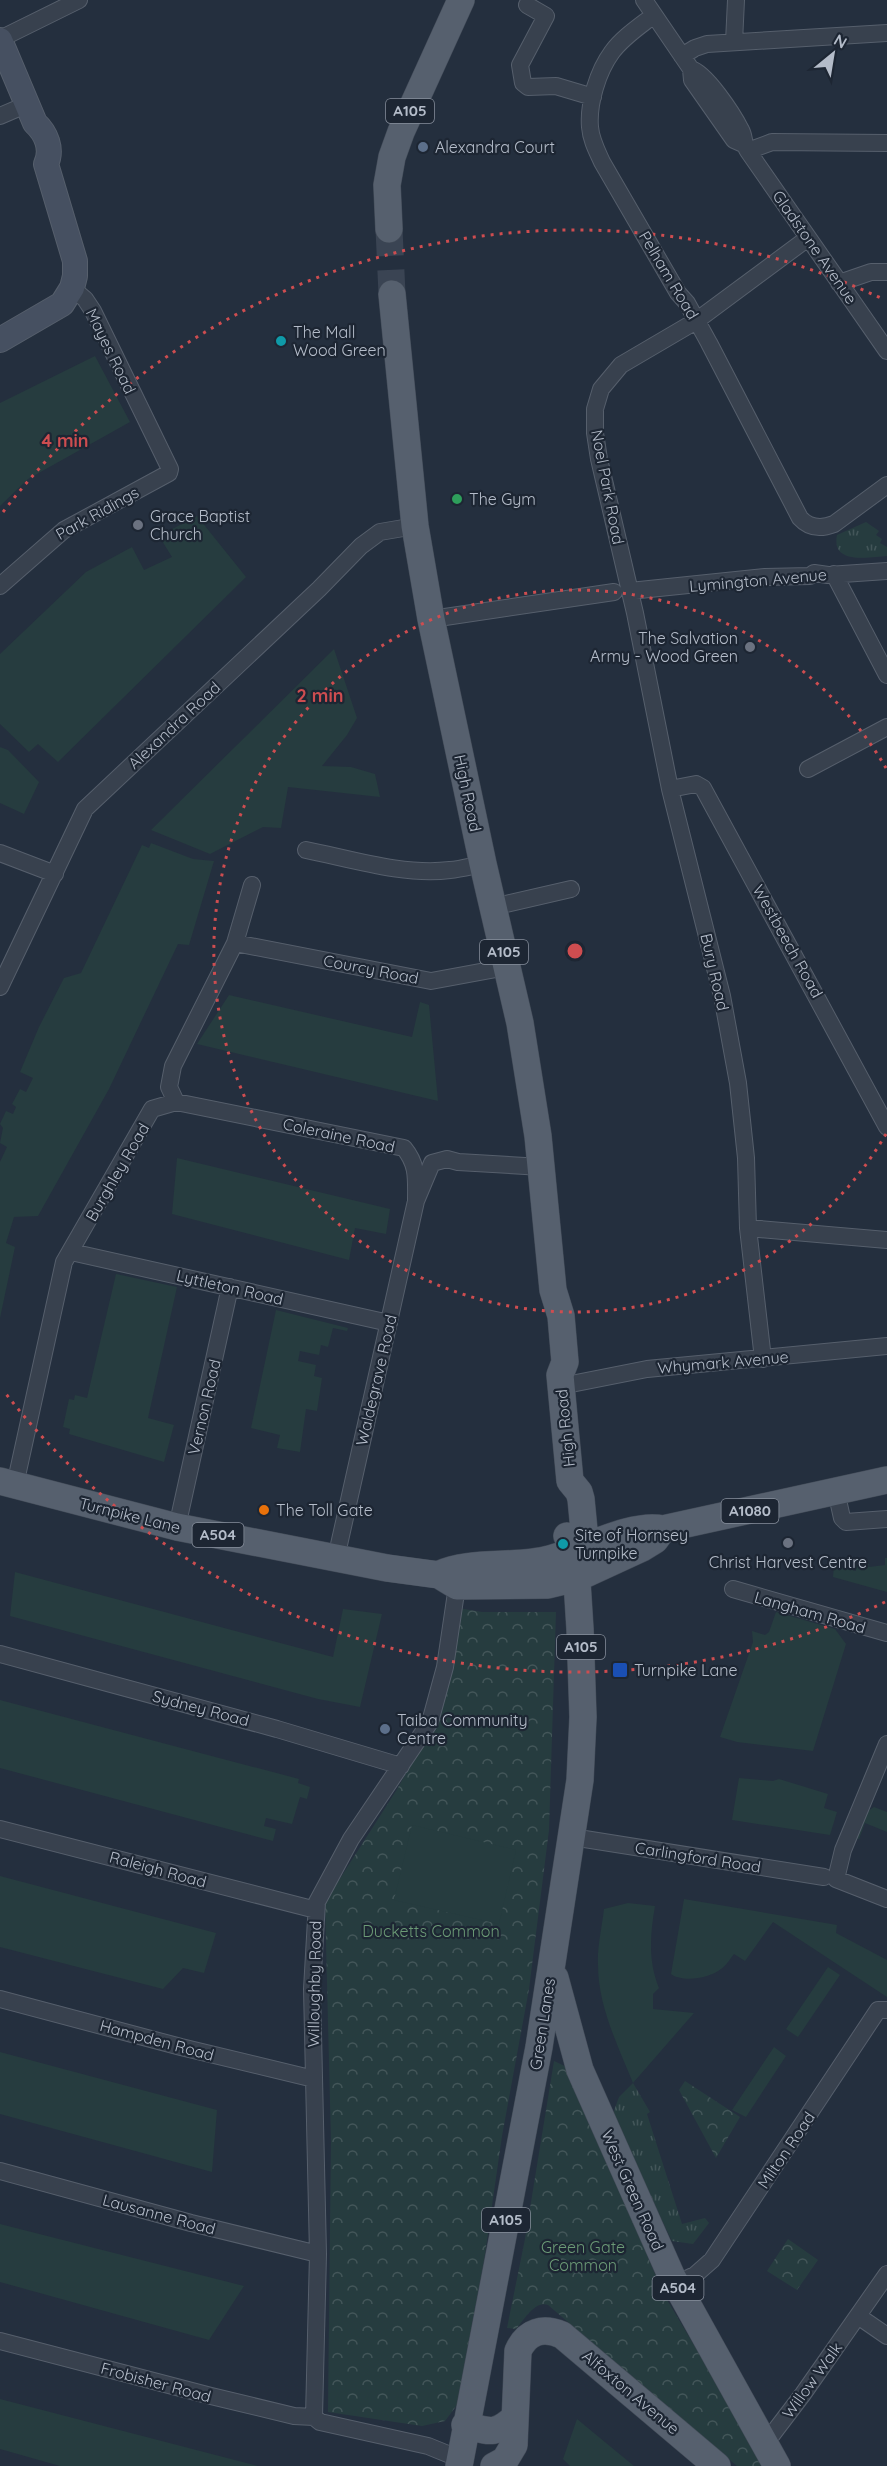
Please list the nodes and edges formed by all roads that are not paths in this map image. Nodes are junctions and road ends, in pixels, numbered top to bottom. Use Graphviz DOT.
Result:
graph roads {
  1 [pos="79,0"];
  2 [pos="461,0"];
  3 [pos="644,0"];
  4 [pos="736,0"];
  5 [pos="527,5"];
  6 [pos="654,15"];
  7 [pos="887,33"];
  8 [pos="0,39"];
  9 [pos="734,42"];
  10 [pos="687,62"];
  11 [pos="594,98"];
  12 [pos="32,113"];
  13 [pos="0,116"];
  14 [pos="887,143"];
  15 [pos="746,148"];
  16 [pos="389,229"];
  17 [pos="808,238"];
  18 [pos="887,272"];
  19 [pos="839,283"];
  20 [pos="72,288"];
  21 [pos="392,294"];
  22 [pos="696,321"];
  23 [pos="0,340"];
  24 [pos="887,351"];
  25 [pos="170,469"];
  26 [pos="887,485"];
  27 [pos="415,526"];
  28 [pos="887,571"];
  29 [pos="834,574"];
  30 [pos="0,586"];
  31 [pos="622,592"];
  32 [pos="445,617"];
  33 [pos="887,675"];
  34 [pos="887,727"];
  35 [pos="808,769"];
  36 [pos="670,789"];
  37 [pos="306,850"];
  38 [pos="0,853"];
  39 [pos="483,864"];
  40 [pos="55,874"];
  41 [pos="252,885"];
  42 [pos="570,889"];
  43 [pos="493,907"];
  44 [pos="235,943"];
  45 [pos="507,967"];
  46 [pos="0,987"];
  47 [pos="176,1102"];
  48 [pos="887,1127"];
  49 [pos="542,1167"];
  50 [pos="416,1201"];
  51 [pos="748,1228"];
  52 [pos="887,1240"];
  53 [pos="71,1252"];
  54 [pos="230,1287"];
  55 [pos="389,1323"];
  56 [pos="887,1347"];
  57 [pos="763,1359"];
  58 [pos="560,1381"];
  59 [pos="887,1480"];
  60 [pos="7,1483"];
  61 [pos="836,1491"];
  62 [pos="887,1519"];
  63 [pos="177,1527"];
  64 [pos="663,1529"];
  65 [pos="575,1550"];
  66 [pos="336,1558"];
  67 [pos="577,1578"];
  68 [pos="448,1581"];
  69 [pos="733,1589"];
  70 [pos="887,1633"];
  71 [pos="0,1654"];
  72 [pos="887,1744"];
  73 [pos="401,1766"];
  74 [pos="0,1828"];
  75 [pos="572,1837"];
  76 [pos="830,1878"];
  77 [pos="887,1899"];
  78 [pos="316,1910"];
  79 [pos="554,1946"];
  80 [pos="0,1999"];
  81 [pos="887,2010"];
  82 [pos="539,2047"];
  83 [pos="580,2070"];
  84 [pos="314,2079"];
  85 [pos="0,2171"];
  86 [pos="318,2254"];
  87 [pos="887,2274"];
  88 [pos="676,2284"];
  89 [pos="858,2316"];
  90 [pos="887,2336"];
  91 [pos="0,2341"];
  92 [pos="314,2417"];
  93 [pos="514,2418"];
  94 [pos="465,2425"];
  95 [pos="428,2446"];
  96 [pos="771,2455"];
  97 [pos="485,2464"];
  98 [pos="717,2466"];
  1 -- 8 [label="street"];
  2 -- 16 [label="main road, A105"];
  3 -- 6 [label="street, Gladstone Avenue"];
  4 -- 9 [label="street"];
  5 -- 11 [label="street"];
  6 -- 10 [label="street, Gladstone Avenue"];
  6 -- 11 [label="street, Pelham Road"];
  7 -- 9 [label="street"];
  8 -- 12 [label="main road"];
  9 -- 10 [label="street"];
  10 -- 15 [label="street, Gladstone Avenue"];
  11 -- 22 [label="street, Pelham Road"];
  12 -- 13 [label="street"];
  12 -- 20 [label="main road"];
  14 -- 15 [label="street"];
  15 -- 17 [label="street, Gladstone Avenue"];
  17 -- 19 [label="street, Gladstone Avenue"];
  17 -- 22 [label="street, Noel Park Road"];
  18 -- 19 [label="street"];
  19 -- 24 [label="street, Gladstone Avenue"];
  20 -- 23 [label="main road"];
  20 -- 25 [label="street, Mayes Road"];
  21 -- 27 [label="main road, High Road / A105"];
  22 -- 26 [label="street, Pelham Road"];
  22 -- 31 [label="street, Noel Park Road"];
  25 -- 30 [label="street, Park Ridings"];
  27 -- 39 [label="main road, High Road / A105"];
  27 -- 40 [label="street, Alexandra Road"];
  28 -- 29 [label="street, Lymington Avenue"];
  29 -- 31 [label="street, Lymington Avenue"];
  29 -- 33 [label="street"];
  31 -- 32 [label="street, Lymington Avenue"];
  31 -- 36 [label="street, Bury Road"];
  34 -- 35 [label="street"];
  36 -- 48 [label="street, Westbeech Road"];
  36 -- 51 [label="street, Bury Road"];
  37 -- 39 [label="street"];
  38 -- 40 [label="street"];
  39 -- 43 [label="main road, High Road / A105"];
  40 -- 46 [label="street, Alexandra Road"];
  41 -- 44 [label="street"];
  42 -- 43 [label="street"];
  43 -- 45 [label="main road, High Road / A105"];
  44 -- 45 [label="street, Courcy Road"];
  44 -- 47 [label="street"];
  45 -- 49 [label="main road, High Road / A105"];
  47 -- 50 [label="street, Coleraine Road"];
  47 -- 53 [label="street, Burghley Road"];
  49 -- 50 [label="street"];
  49 -- 58 [label="main road, High Road / A105"];
  50 -- 55 [label="street, Waldegrave Road"];
  51 -- 52 [label="street"];
  51 -- 57 [label="street, Bury Road"];
  53 -- 54 [label="street, Lyttleton Road"];
  53 -- 60 [label="street, Burghley Road"];
  54 -- 55 [label="street, Lyttleton Road"];
  54 -- 63 [label="street, Vernon Road"];
  55 -- 66 [label="street, Waldegrave Road"];
  56 -- 57 [label="street, Whymark Avenue"];
  57 -- 58 [label="street, Whymark Avenue"];
  58 -- 65 [label="main road, High Road / A105"];
  59 -- 61 [label="main road, A1080"];
  60 -- 63 [label="main road, Turnpike Lane / A504"];
  61 -- 62 [label="street"];
  61 -- 64 [label="main road, A1080"];
  63 -- 66 [label="main road, Turnpike Lane / A504"];
  64 -- 65 [label="main road, A1080"];
  64 -- 67 [label="main road, A1080"];
  65 -- 67 [label="main road, High Road / A105"];
  65 -- 68 [label="main road, Turnpike Lane / A504"];
  66 -- 68 [label="main road, Turnpike Lane / A504"];
  67 -- 68 [label="main road, Turnpike Lane / A504"];
  67 -- 75 [label="main road, Green Lanes / A105"];
  68 -- 73 [label="street, Willoughby Road"];
  69 -- 70 [label="street, Langham Road"];
  71 -- 73 [label="street, Sydney Road"];
  72 -- 76 [label="street"];
  73 -- 78 [label="street, Willoughby Road"];
  74 -- 78 [label="street, Raleigh Road"];
  75 -- 76 [label="street, Carlingford Road"];
  75 -- 79 [label="main road, Green Lanes / A105"];
  76 -- 77 [label="street, Carlingford Road"];
  78 -- 84 [label="street, Willoughby Road"];
  79 -- 82 [label="main road, Green Lanes / A105"];
  79 -- 83 [label="main road, West Green Road / A504"];
  80 -- 84 [label="street, Hampden Road"];
  81 -- 88 [label="street, Milton Road"];
  82 -- 83 [label="main road"];
  82 -- 94 [label="main road, Green Lanes / A105"];
  83 -- 88 [label="main road, West Green Road / A504"];
  84 -- 86 [label="street, Willoughby Road"];
  85 -- 86 [label="street, Lausanne Road"];
  86 -- 92 [label="street, Willoughby Road"];
  87 -- 89 [label="street, Willow Walk"];
  88 -- 96 [label="main road, West Green Road / A504"];
  89 -- 90 [label="street"];
  89 -- 96 [label="street, Willow Walk"];
  91 -- 92 [label="street, Frobisher Road"];
  92 -- 95 [label="street, Frobisher Road"];
  93 -- 94 [label="main road"];
  93 -- 97 [label="main road"];
  93 -- 98 [label="main road, Alfoxton Avenue"];
  94 -- 95 [label="street"];
  94 -- 97 [label="main road, Green Lanes / A105"];
  95 -- 97 [label="street, Frobisher Road"];
}
